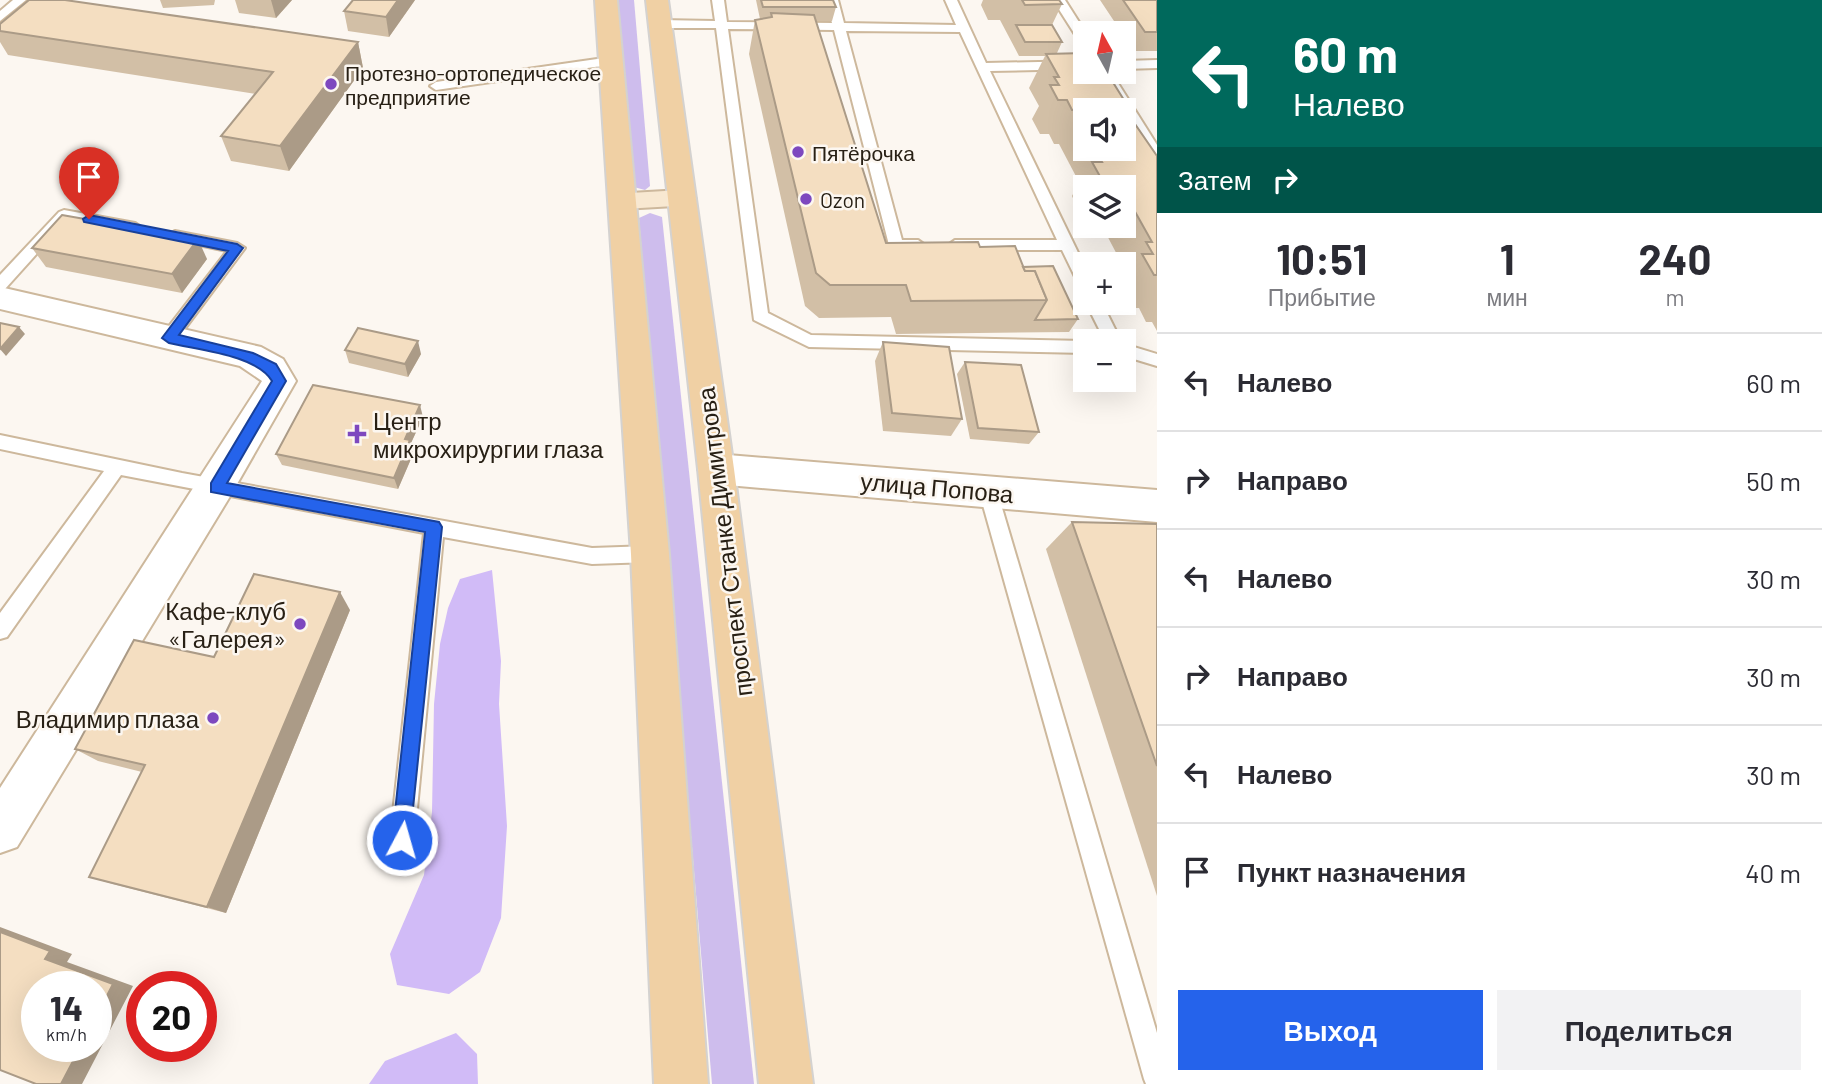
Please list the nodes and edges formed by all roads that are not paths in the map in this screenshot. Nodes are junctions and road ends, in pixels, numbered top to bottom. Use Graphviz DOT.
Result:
graph roads {
  1 [pos="20,0"];
  2 [pos="606,0"];
  3 [pos="718,0"];
  4 [pos="832,0"];
  5 [pos="951,0"];
  6 [pos="1059,0"];
  7 [pos="659,12"];
  8 [pos="0,17"];
  9 [pos="1073,22"];
  10 [pos="723,26"];
  11 [pos="839,28"];
  12 [pos="964,29"];
  13 [pos="611,61"];
  14 [pos="1157,64"];
  15 [pos="1073,65"];
  16 [pos="1136,65"];
  17 [pos="983,67"];
  18 [pos="1112,84"];
  19 [pos="436,86"];
  20 [pos="1157,156"];
  21 [pos="682,199"];
  22 [pos="622,200"];
  23 [pos="1066,245"];
  24 [pos="1073,259"];
  25 [pos="0,285"];
  26 [pos="0,298"];
  27 [pos="169,338"];
  28 [pos="1073,347"];
  29 [pos="1136,354"];
  30 [pos="1157,360"];
  31 [pos="0,442"];
  32 [pos="117,467"];
  33 [pos="716,469"];
  34 [pos="216,487"];
  35 [pos="988,491"];
  36 [pos="1157,506"];
  37 [pos="434,527"];
  38 [pos="650,554"];
  39 [pos="0,630"];
  40 [pos="0,830"];
  41 [pos="402,840"];
  42 [pos="1157,1079"];
  43 [pos="681,1084"];
  44 [pos="786,1084"];
  1 -- 8 [label="lane"];
  2 -- 13 [label="main road"];
  3 -- 10 [label="lane"];
  4 -- 11 [label="lane"];
  5 -- 12 [label="lane"];
  6 -- 9 [label="lane"];
  7 -- 10 [label="lane"];
  7 -- 21 [label="main road, проспект Станке Димитрова"];
  10 -- 11 [label="lane"];
  10 -- 28 [label="lane"];
  11 -- 12 [label="lane"];
  11 -- 23 [label="lane"];
  12 -- 17 [label="lane"];
  13 -- 19 [label="lane"];
  13 -- 22 [label="main road"];
  14 -- 16 [label="lane"];
  15 -- 17 [label="lane"];
  17 -- 23 [label="lane"];
  18 -- 20 [label="lane"];
  21 -- 22 [label="main road"];
  21 -- 33 [label="main road, проспект Станке Димитрова"];
  22 -- 38 [label="main road"];
  23 -- 24 [label="lane"];
  25 -- 27 [label="lane"];
  26 -- 27 [label="street"];
  27 -- 34 [label="street"];
  29 -- 30 [label="lane"];
  31 -- 32 [label="lane"];
  32 -- 34 [label="lane"];
  32 -- 39 [label="lane"];
  33 -- 35 [label="street, улица Попова"];
  33 -- 44 [label="main road, проспект Станке Димитрова"];
  34 -- 37 [label="lane"];
  34 -- 40 [label="street"];
  35 -- 36 [label="street, улица Попова"];
  35 -- 42 [label="lane"];
  37 -- 38 [label="lane"];
  37 -- 41 [label="lane"];
  38 -- 43 [label="main road"];
}
